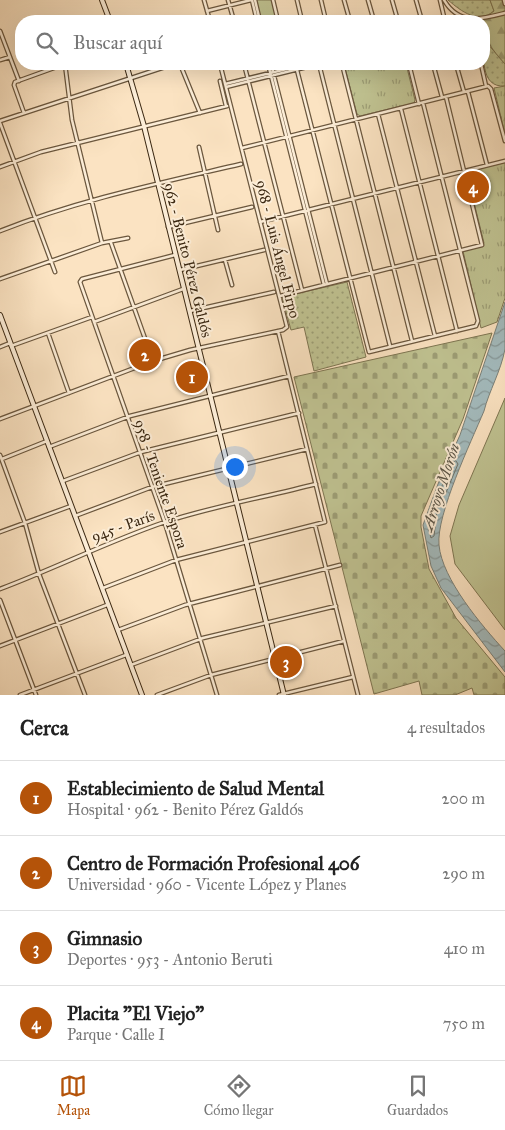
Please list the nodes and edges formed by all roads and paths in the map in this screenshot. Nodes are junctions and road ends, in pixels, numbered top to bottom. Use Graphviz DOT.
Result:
graph roads {
  1 [pos="102,0"];
  2 [pos="204,0"];
  3 [pos="228,0"];
  4 [pos="253,0"];
  5 [pos="273,0"];
  6 [pos="297,0"];
  7 [pos="321,0"];
  8 [pos="344,0"];
  9 [pos="368,0"];
  10 [pos="392,0"];
  11 [pos="416,0"];
  12 [pos="440,0"];
  13 [pos="444,0"];
  14 [pos="504,0"];
  15 [pos="505,4"];
  16 [pos="230,5"];
  17 [pos="207,11"];
  18 [pos="505,13"];
  19 [pos="108,15"];
  20 [pos="208,15"];
  21 [pos="232,15"];
  22 [pos="257,15"];
  23 [pos="277,15"];
  24 [pos="301,15"];
  25 [pos="325,15"];
  26 [pos="348,15"];
  27 [pos="372,15"];
  28 [pos="396,15"];
  29 [pos="420,15"];
  30 [pos="444,15"];
  31 [pos="461,15"];
  32 [pos="490,16"];
  33 [pos="0,31"];
  34 [pos="10,57"];
  35 [pos="0,60"];
  36 [pos="48,70"];
  37 [pos="66,70"];
  38 [pos="128,70"];
  39 [pos="157,70"];
  40 [pos="182,70"];
  41 [pos="222,70"];
  42 [pos="245,70"];
  43 [pos="271,70"];
  44 [pos="291,70"];
  45 [pos="297,70"];
  46 [pos="320,70"];
  47 [pos="344,70"];
  48 [pos="410,70"];
  49 [pos="435,70"];
  50 [pos="458,70"];
  51 [pos="482,70"];
  52 [pos="272,75"];
  53 [pos="132,79"];
  54 [pos="18,81"];
  55 [pos="220,81"];
  56 [pos="248,81"];
  57 [pos="226,86"];
  58 [pos="486,86"];
  59 [pos="468,91"];
  60 [pos="464,92"];
  61 [pos="444,97"];
  62 [pos="69,98"];
  63 [pos="423,103"];
  64 [pos="419,104"];
  65 [pos="401,109"];
  66 [pos="24,113"];
  67 [pos="200,113"];
  68 [pos="378,114"];
  69 [pos="357,120"];
  70 [pos="0,122"];
  71 [pos="334,125"];
  72 [pos="144,126"];
  73 [pos="312,130"];
  74 [pos="288,137"];
  75 [pos="505,141"];
  76 [pos="78,143"];
  77 [pos="264,143"];
  78 [pos="199,148"];
  79 [pos="242,148"];
  80 [pos="15,161"];
  81 [pos="505,161"];
  82 [pos="241,164"];
  83 [pos="487,165"];
  84 [pos="0,167"];
  85 [pos="464,171"];
  86 [pos="204,172"];
  87 [pos="442,176"];
  88 [pos="420,182"];
  89 [pos="158,184"];
  90 [pos="398,188"];
  91 [pos="375,193"];
  92 [pos="353,199"];
  93 [pos="91,200"];
  94 [pos="331,205"];
  95 [pos="252,207"];
  96 [pos="307,211"];
  97 [pos="214,215"];
  98 [pos="36,217"];
  99 [pos="283,217"];
  100 [pos="260,222"];
  101 [pos="168,227"];
  102 [pos="218,230"];
  103 [pos="0,231"];
  104 [pos="128,238"];
  105 [pos="102,243"];
  106 [pos="111,243"];
  107 [pos="264,250"];
  108 [pos="462,250"];
  109 [pos="175,255"];
  110 [pos="438,256"];
  111 [pos="51,259"];
  112 [pos="225,260"];
  113 [pos="416,262"];
  114 [pos="394,268"];
  115 [pos="119,270"];
  116 [pos="179,270"];
  117 [pos="55,272"];
  118 [pos="371,273"];
  119 [pos="0,278"];
  120 [pos="350,279"];
  121 [pos="326,284"];
  122 [pos="232,285"];
  123 [pos="184,289"];
  124 [pos="302,290"];
  125 [pos="274,292"];
  126 [pos="280,296"];
  127 [pos="134,307"];
  128 [pos="189,311"];
  129 [pos="0,315"];
  130 [pos="92,317"];
  131 [pos="94,322"];
  132 [pos="457,330"];
  133 [pos="278,331"];
  134 [pos="48,333"];
  135 [pos="435,336"];
  136 [pos="412,341"];
  137 [pos="11,345"];
  138 [pos="0,347"];
  139 [pos="390,347"];
  140 [pos="199,349"];
  141 [pos="153,361"];
  142 [pos="113,376"];
  143 [pos="290,376"];
  144 [pos="70,393"];
  145 [pos="210,396"];
  146 [pos="35,406"];
  147 [pos="298,413"];
  148 [pos="126,418"];
  149 [pos="0,419"];
  150 [pos="219,432"];
  151 [pos="47,441"];
  152 [pos="50,447"];
  153 [pos="308,449"];
  154 [pos="138,453"];
  155 [pos="0,455"];
  156 [pos="1,459"];
  157 [pos="228,468"];
  158 [pos="62,482"];
  159 [pos="316,484"];
  160 [pos="152,487"];
  161 [pos="237,504"];
  162 [pos="72,506"];
  163 [pos="76,516"];
  164 [pos="165,522"];
  165 [pos="26,523"];
  166 [pos="315,525"];
  167 [pos="0,532"];
  168 [pos="247,542"];
  169 [pos="88,551"];
  170 [pos="176,560"];
  171 [pos="340,566"];
  172 [pos="326,569"];
  173 [pos="40,574"];
  174 [pos="258,587"];
  175 [pos="103,588"];
  176 [pos="0,589"];
  177 [pos="0,600"];
  178 [pos="109,604"];
  179 [pos="189,604"];
  180 [pos="336,606"];
  181 [pos="266,622"];
  182 [pos="58,624"];
  183 [pos="118,630"];
  184 [pos="199,639"];
  185 [pos="15,640"];
  186 [pos="344,641"];
  187 [pos="0,646"];
  188 [pos="127,654"];
  189 [pos="275,658"];
  190 [pos="131,665"];
  191 [pos="77,674"];
  192 [pos="210,675"];
  193 [pos="353,677"];
  194 [pos="34,690"];
  195 [pos="284,694"];
  196 [pos="20,695"];
  197 [pos="36,695"];
  198 [pos="85,695"];
  199 [pos="142,695"];
  200 [pos="157,695"];
  201 [pos="217,695"];
  202 [pos="279,695"];
  203 [pos="358,695"];
  1 -- 19 [label="main road"];
  2 -- 17 [label="street"];
  3 -- 16 [label="street"];
  4 -- 16 [label="street"];
  4 -- 22 [label="street"];
  5 -- 23 [label="street"];
  6 -- 24 [label="street"];
  7 -- 25 [label="street"];
  8 -- 26 [label="street"];
  9 -- 27 [label="street"];
  10 -- 28 [label="street"];
  11 -- 29 [label="street"];
  12 -- 30 [label="street"];
  13 -- 31 [label="street"];
  14 -- 15 [label="street"];
  16 -- 17 [label="street"];
  16 -- 21 [label="street"];
  17 -- 20 [label="street"];
  18 -- 32 [label="street"];
  33 -- 34 [label="street"];
  34 -- 35 [label="street"];
  34 -- 54 [label="street"];
  36 -- 54 [label="street"];
  37 -- 62 [label="street"];
  38 -- 53 [label="main road, 962 - Benito Pérez Galdós"];
  39 -- 53 [label="street"];
  40 -- 67 [label="street"];
  41 -- 57 [label="street, 968 - Luis Ángel Firpo"];
  42 -- 56 [label="street"];
  43 -- 52 [label="street"];
  44 -- 45 [label="street"];
  44 -- 52 [label="street"];
  45 -- 73 [label="street"];
  46 -- 71 [label="street"];
  47 -- 69 [label="street"];
  48 -- 64 [label="street"];
  49 -- 61 [label="street"];
  50 -- 60 [label="street"];
  51 -- 58 [label="street"];
  52 -- 56 [label="street"];
  52 -- 74 [label="street"];
  53 -- 62 [label="street"];
  53 -- 72 [label="main road, 962 - Benito Pérez Galdós"];
  54 -- 66 [label="street"];
  55 -- 67 [label="street"];
  56 -- 57 [label="street"];
  56 -- 77 [label="street"];
  57 -- 79 [label="street, 968 - Luis Ángel Firpo"];
  58 -- 59 [label="street"];
  58 -- 75 [label="street"];
  59 -- 60 [label="street"];
  59 -- 83 [label="street"];
  60 -- 61 [label="street"];
  61 -- 63 [label="street"];
  61 -- 85 [label="street"];
  62 -- 66 [label="street"];
  62 -- 76 [label="street"];
  63 -- 64 [label="street"];
  63 -- 87 [label="street"];
  64 -- 65 [label="street"];
  65 -- 68 [label="street"];
  65 -- 88 [label="street"];
  66 -- 70 [label="street"];
  67 -- 72 [label="street"];
  68 -- 69 [label="street"];
  68 -- 90 [label="street"];
  69 -- 71 [label="street"];
  69 -- 91 [label="street"];
  70 -- 80 [label="street"];
  71 -- 73 [label="street"];
  71 -- 92 [label="street"];
  72 -- 76 [label="street"];
  72 -- 89 [label="main road, 962 - Benito Pérez Galdós"];
  73 -- 74 [label="street"];
  73 -- 94 [label="street"];
  74 -- 77 [label="street"];
  74 -- 96 [label="street"];
  76 -- 80 [label="street"];
  76 -- 93 [label="street"];
  77 -- 79 [label="street"];
  77 -- 99 [label="street"];
  78 -- 86 [label="street"];
  79 -- 100 [label="street, 968 - Luis Ángel Firpo"];
  80 -- 84 [label="street"];
  80 -- 98 [label="street"];
  81 -- 83 [label="street"];
  82 -- 86 [label="street"];
  83 -- 85 [label="street"];
  85 -- 87 [label="street"];
  85 -- 108 [label="street"];
  86 -- 89 [label="street"];
  86 -- 97 [label="street"];
  87 -- 88 [label="street"];
  87 -- 108 [label="street"];
  88 -- 90 [label="street"];
  88 -- 110 [label="street"];
  89 -- 93 [label="street"];
  89 -- 101 [label="main road, 962 - Benito Pérez Galdós"];
  90 -- 91 [label="street"];
  90 -- 113 [label="street"];
  91 -- 92 [label="street"];
  91 -- 114 [label="street"];
  92 -- 94 [label="street"];
  92 -- 118 [label="street"];
  93 -- 98 [label="street"];
  93 -- 105 [label="street"];
  94 -- 96 [label="street"];
  94 -- 120 [label="street"];
  95 -- 97 [label="street"];
  96 -- 99 [label="street"];
  96 -- 121 [label="street"];
  97 -- 101 [label="street"];
  97 -- 102 [label="street"];
  98 -- 103 [label="street"];
  98 -- 111 [label="street"];
  99 -- 100 [label="street"];
  99 -- 124 [label="street"];
  100 -- 126 [label="street, 968 - Luis Ángel Firpo"];
  101 -- 109 [label="main road, 962 - Benito Pérez Galdós"];
  104 -- 106 [label="street"];
  105 -- 106 [label="street"];
  105 -- 111 [label="street"];
  106 -- 115 [label="street"];
  107 -- 112 [label="street"];
  108 -- 110 [label="street"];
  108 -- 132 [label="street"];
  109 -- 115 [label="street"];
  109 -- 116 [label="main road, 962 - Benito Pérez Galdós"];
  110 -- 113 [label="street"];
  110 -- 132 [label="street"];
  111 -- 117 [label="street"];
  111 -- 119 [label="street"];
  112 -- 116 [label="street"];
  112 -- 122 [label="street"];
  113 -- 114 [label="street"];
  113 -- 135 [label="street"];
  114 -- 118 [label="street"];
  114 -- 136 [label="street"];
  115 -- 127 [label="street"];
  115 -- 130 [label="street, 958 - Teniente Espora"];
  116 -- 123 [label="main road, 962 - Benito Pérez Galdós"];
  118 -- 120 [label="street"];
  118 -- 139 [label="street"];
  120 -- 121 [label="street"];
  120 -- 139 [label="street"];
  121 -- 124 [label="street"];
  123 -- 127 [label="street"];
  123 -- 128 [label="main road, 962 - Benito Pérez Galdós"];
  124 -- 126 [label="street"];
  125 -- 128 [label="street"];
  126 -- 133 [label="street, 968 - Luis Ángel Firpo"];
  127 -- 131 [label="street"];
  127 -- 141 [label="street"];
  128 -- 140 [label="main road, 962 - Benito Pérez Galdós"];
  129 -- 137 [label="main road"];
  130 -- 131 [label="street, 958 - Teniente Espora"];
  130 -- 134 [label="street"];
  131 -- 142 [label="street, 958 - Teniente Espora"];
  132 -- 135 [label="street"];
  133 -- 140 [label="street"];
  133 -- 143 [label="street, 968 - Luis Ángel Firpo"];
  134 -- 137 [label="street"];
  134 -- 144 [label="street"];
  135 -- 136 [label="street"];
  136 -- 139 [label="street"];
  137 -- 138 [label="street"];
  137 -- 146 [label="main road"];
  140 -- 141 [label="street"];
  140 -- 145 [label="main road, 962 - Benito Pérez Galdós"];
  141 -- 142 [label="street"];
  142 -- 144 [label="street"];
  142 -- 148 [label="street, 958 - Teniente Espora"];
  143 -- 145 [label="street"];
  143 -- 147 [label="street, 968 - Luis Ángel Firpo"];
  144 -- 146 [label="street"];
  145 -- 148 [label="street"];
  145 -- 150 [label="main road, 962 - Benito Pérez Galdós"];
  146 -- 149 [label="street"];
  146 -- 151 [label="main road"];
  147 -- 150 [label="street"];
  147 -- 153 [label="street, 968 - Luis Ángel Firpo"];
  148 -- 152 [label="street"];
  148 -- 154 [label="street, 958 - Teniente Espora"];
  150 -- 154 [label="street"];
  150 -- 157 [label="main road, 962 - Benito Pérez Galdós"];
  151 -- 152 [label="main road"];
  151 -- 156 [label="street"];
  152 -- 158 [label="main road"];
  153 -- 157 [label="street"];
  153 -- 159 [label="street, 968 - Luis Ángel Firpo"];
  154 -- 158 [label="street"];
  154 -- 160 [label="street, 958 - Teniente Espora"];
  155 -- 156 [label="street"];
  156 -- 165 [label="street"];
  157 -- 160 [label="street"];
  157 -- 161 [label="main road, 962 - Benito Pérez Galdós"];
  158 -- 162 [label="main road"];
  159 -- 161 [label="street, 945 - París"];
  159 -- 166 [label="street, 968 - Luis Ángel Firpo"];
  160 -- 163 [label="street"];
  160 -- 164 [label="street, 958 - Teniente Espora"];
  161 -- 164 [label="street, 945 - París"];
  161 -- 168 [label="main road, 962 - Benito Pérez Galdós"];
  162 -- 163 [label="main road"];
  162 -- 165 [label="street"];
  163 -- 169 [label="main road"];
  164 -- 169 [label="street, 945 - París"];
  164 -- 170 [label="street, 958 - Teniente Espora"];
  165 -- 167 [label="street"];
  165 -- 173 [label="street"];
  166 -- 168 [label="street"];
  166 -- 172 [label="street"];
  168 -- 170 [label="street"];
  168 -- 174 [label="main road, 962 - Benito Pérez Galdós"];
  169 -- 173 [label="street, 945 - París"];
  169 -- 175 [label="main road"];
  170 -- 175 [label="street"];
  170 -- 179 [label="street, 958 - Teniente Espora"];
  171 -- 172 [label="street"];
  172 -- 174 [label="street"];
  172 -- 180 [label="street"];
  173 -- 176 [label="street, 945 - París"];
  173 -- 182 [label="street"];
  174 -- 179 [label="street"];
  174 -- 181 [label="main road, 962 - Benito Pérez Galdós"];
  175 -- 178 [label="main road"];
  177 -- 185 [label="street"];
  178 -- 182 [label="street"];
  178 -- 183 [label="main road"];
  179 -- 183 [label="street"];
  179 -- 184 [label="street, 958 - Teniente Espora"];
  180 -- 181 [label="street"];
  180 -- 186 [label="street"];
  181 -- 184 [label="street"];
  181 -- 189 [label="main road, 962 - Benito Pérez Galdós"];
  182 -- 185 [label="street"];
  182 -- 191 [label="street"];
  183 -- 188 [label="main road"];
  184 -- 190 [label="street"];
  184 -- 192 [label="street, 958 - Teniente Espora"];
  185 -- 187 [label="street"];
  185 -- 194 [label="street"];
  186 -- 189 [label="street"];
  186 -- 193 [label="street"];
  188 -- 190 [label="main road"];
  188 -- 191 [label="street"];
  189 -- 192 [label="street"];
  189 -- 195 [label="main road, 962 - Benito Pérez Galdós"];
  190 -- 199 [label="main road"];
  191 -- 194 [label="street"];
  191 -- 198 [label="street"];
  192 -- 200 [label="street"];
  192 -- 201 [label="street, 958 - Teniente Espora"];
  193 -- 195 [label="street"];
  193 -- 203 [label="street"];
  194 -- 196 [label="street"];
  194 -- 197 [label="street"];
  195 -- 202 [label="street"];
}
